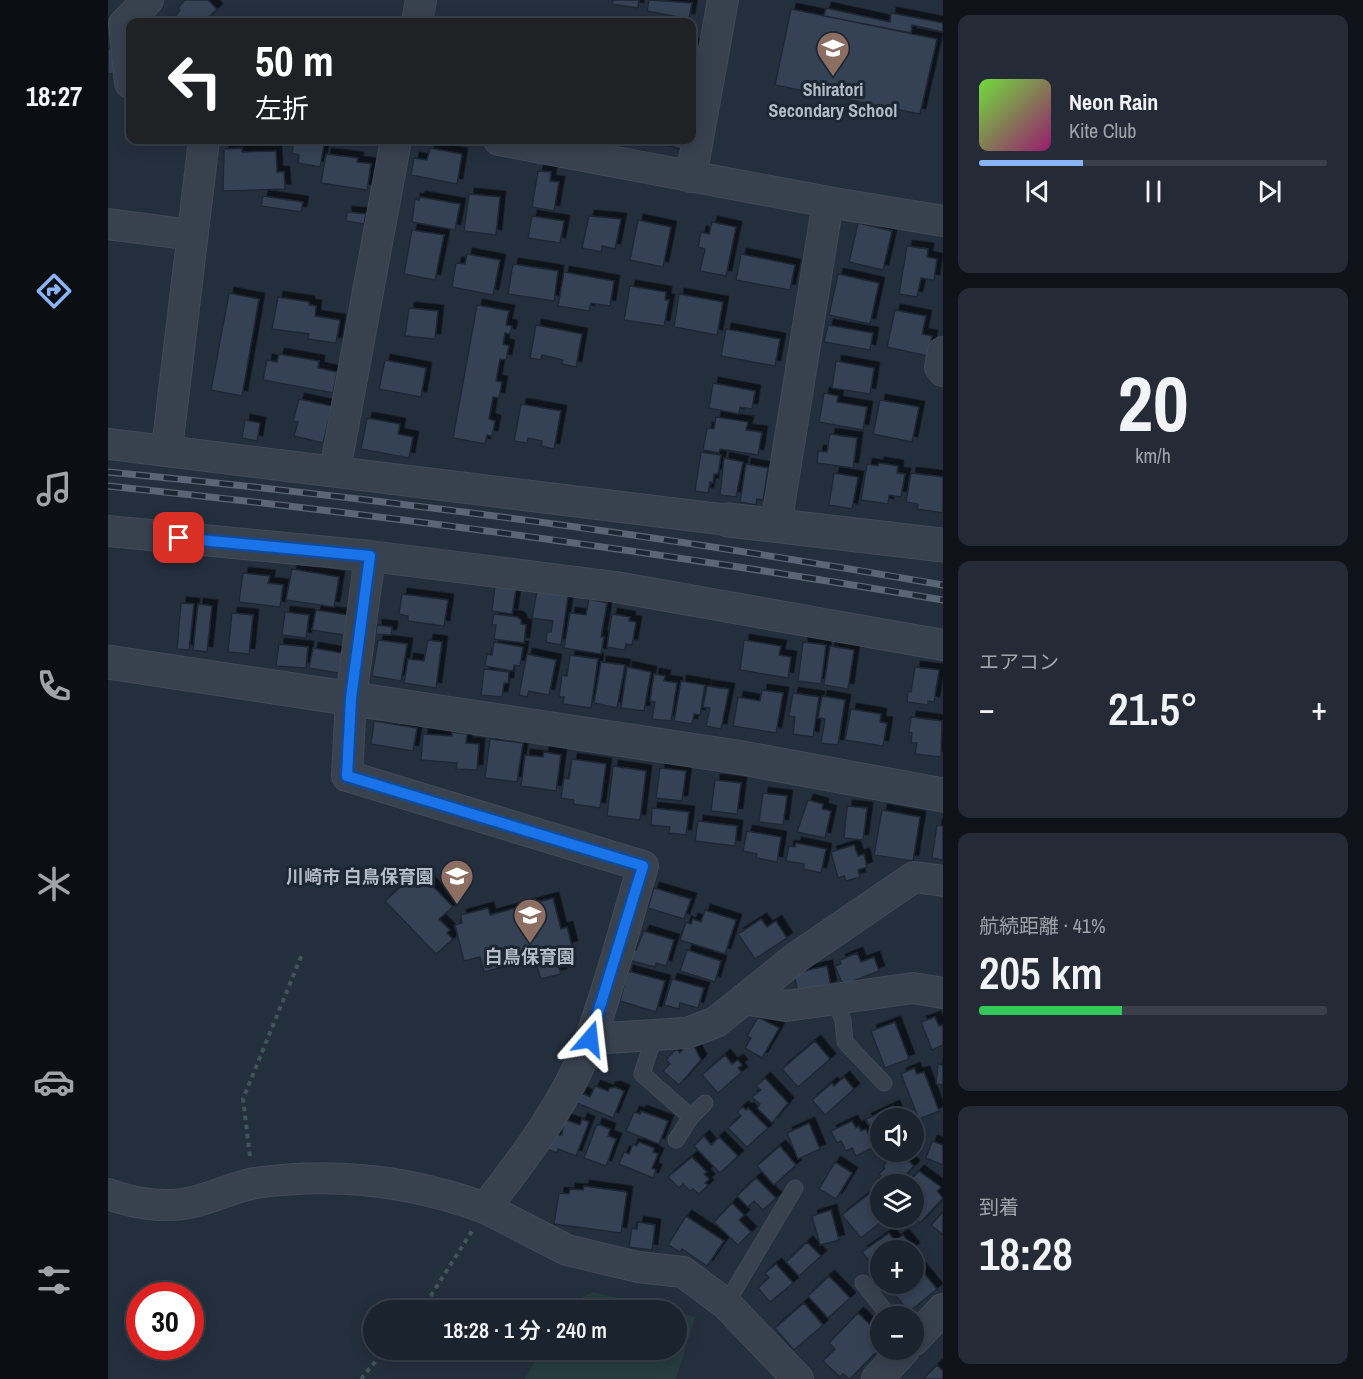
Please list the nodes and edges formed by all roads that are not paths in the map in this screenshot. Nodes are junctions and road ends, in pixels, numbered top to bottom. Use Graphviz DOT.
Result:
graph roads {
  1 [pos="148,0"];
  2 [pos="421,0"];
  3 [pos="723,0"];
  4 [pos="130,18"];
  5 [pos="418,18"];
  6 [pos="126,22"];
  7 [pos="126,44"];
  8 [pos="126,86"];
  9 [pos="108,90"];
  10 [pos="203,144"];
  11 [pos="395,144"];
  12 [pos="520,144"];
  13 [pos="691,177"];
  14 [pos="828,202"];
  15 [pos="943,221"];
  16 [pos="108,224"];
  17 [pos="192,235"];
  18 [pos="943,352"];
  19 [pos="943,371"];
  20 [pos="108,444"];
  21 [pos="166,449"];
  22 [pos="335,470"];
  23 [pos="728,520"];
  24 [pos="776,525"];
  25 [pos="108,531"];
  26 [pos="943,545"];
  27 [pos="370,556"];
  28 [pos="943,645"];
  29 [pos="108,662"];
  30 [pos="351,698"];
  31 [pos="943,795"];
  32 [pos="943,881"];
  33 [pos="943,993"];
  34 [pos="744,999"];
  35 [pos="834,999"];
  36 [pos="655,1034"];
  37 [pos="590,1039"];
  38 [pos="884,1083"];
  39 [pos="705,1103"];
  40 [pos="691,1118"];
  41 [pos="676,1140"];
  42 [pos="795,1188"];
  43 [pos="108,1194"];
  44 [pos="485,1208"];
  45 [pos="863,1283"];
  46 [pos="726,1304"];
  47 [pos="881,1306"];
  48 [pos="943,1309"];
  49 [pos="924,1329"];
  50 [pos="895,1360"];
  51 [pos="798,1379"];
  52 [pos="877,1379"];
  1 -- 4 [label="street"];
  2 -- 5 [label="street"];
  3 -- 13 [label="street"];
  6 -- 7 [label="street"];
  8 -- 9 [label="street"];
  10 -- 17 [label="street"];
  11 -- 22 [label="street"];
  12 -- 13 [label="street"];
  13 -- 14 [label="street"];
  14 -- 15 [label="street"];
  14 -- 24 [label="street"];
  16 -- 17 [label="street"];
  17 -- 21 [label="street"];
  18 -- 19 [label="street"];
  20 -- 21 [label="street"];
  21 -- 22 [label="street"];
  22 -- 23 [label="street"];
  23 -- 24 [label="street"];
  24 -- 26 [label="street"];
  25 -- 27 [label="street"];
  27 -- 28 [label="street"];
  27 -- 30 [label="street"];
  29 -- 30 [label="street"];
  30 -- 31 [label="street"];
  30 -- 37 [label="street"];
  32 -- 34 [label="street"];
  33 -- 35 [label="street"];
  34 -- 35 [label="street"];
  34 -- 36 [label="street"];
  35 -- 38 [label="lane"];
  36 -- 37 [label="street"];
  36 -- 40 [label="lane"];
  37 -- 44 [label="street"];
  39 -- 40 [label="lane"];
  40 -- 41 [label="lane"];
  42 -- 46 [label="lane"];
  43 -- 44 [label="street"];
  44 -- 46 [label="street"];
  45 -- 47 [label="lane"];
  46 -- 51 [label="street"];
  48 -- 49 [label="street"];
  50 -- 52 [label="street"];
}
